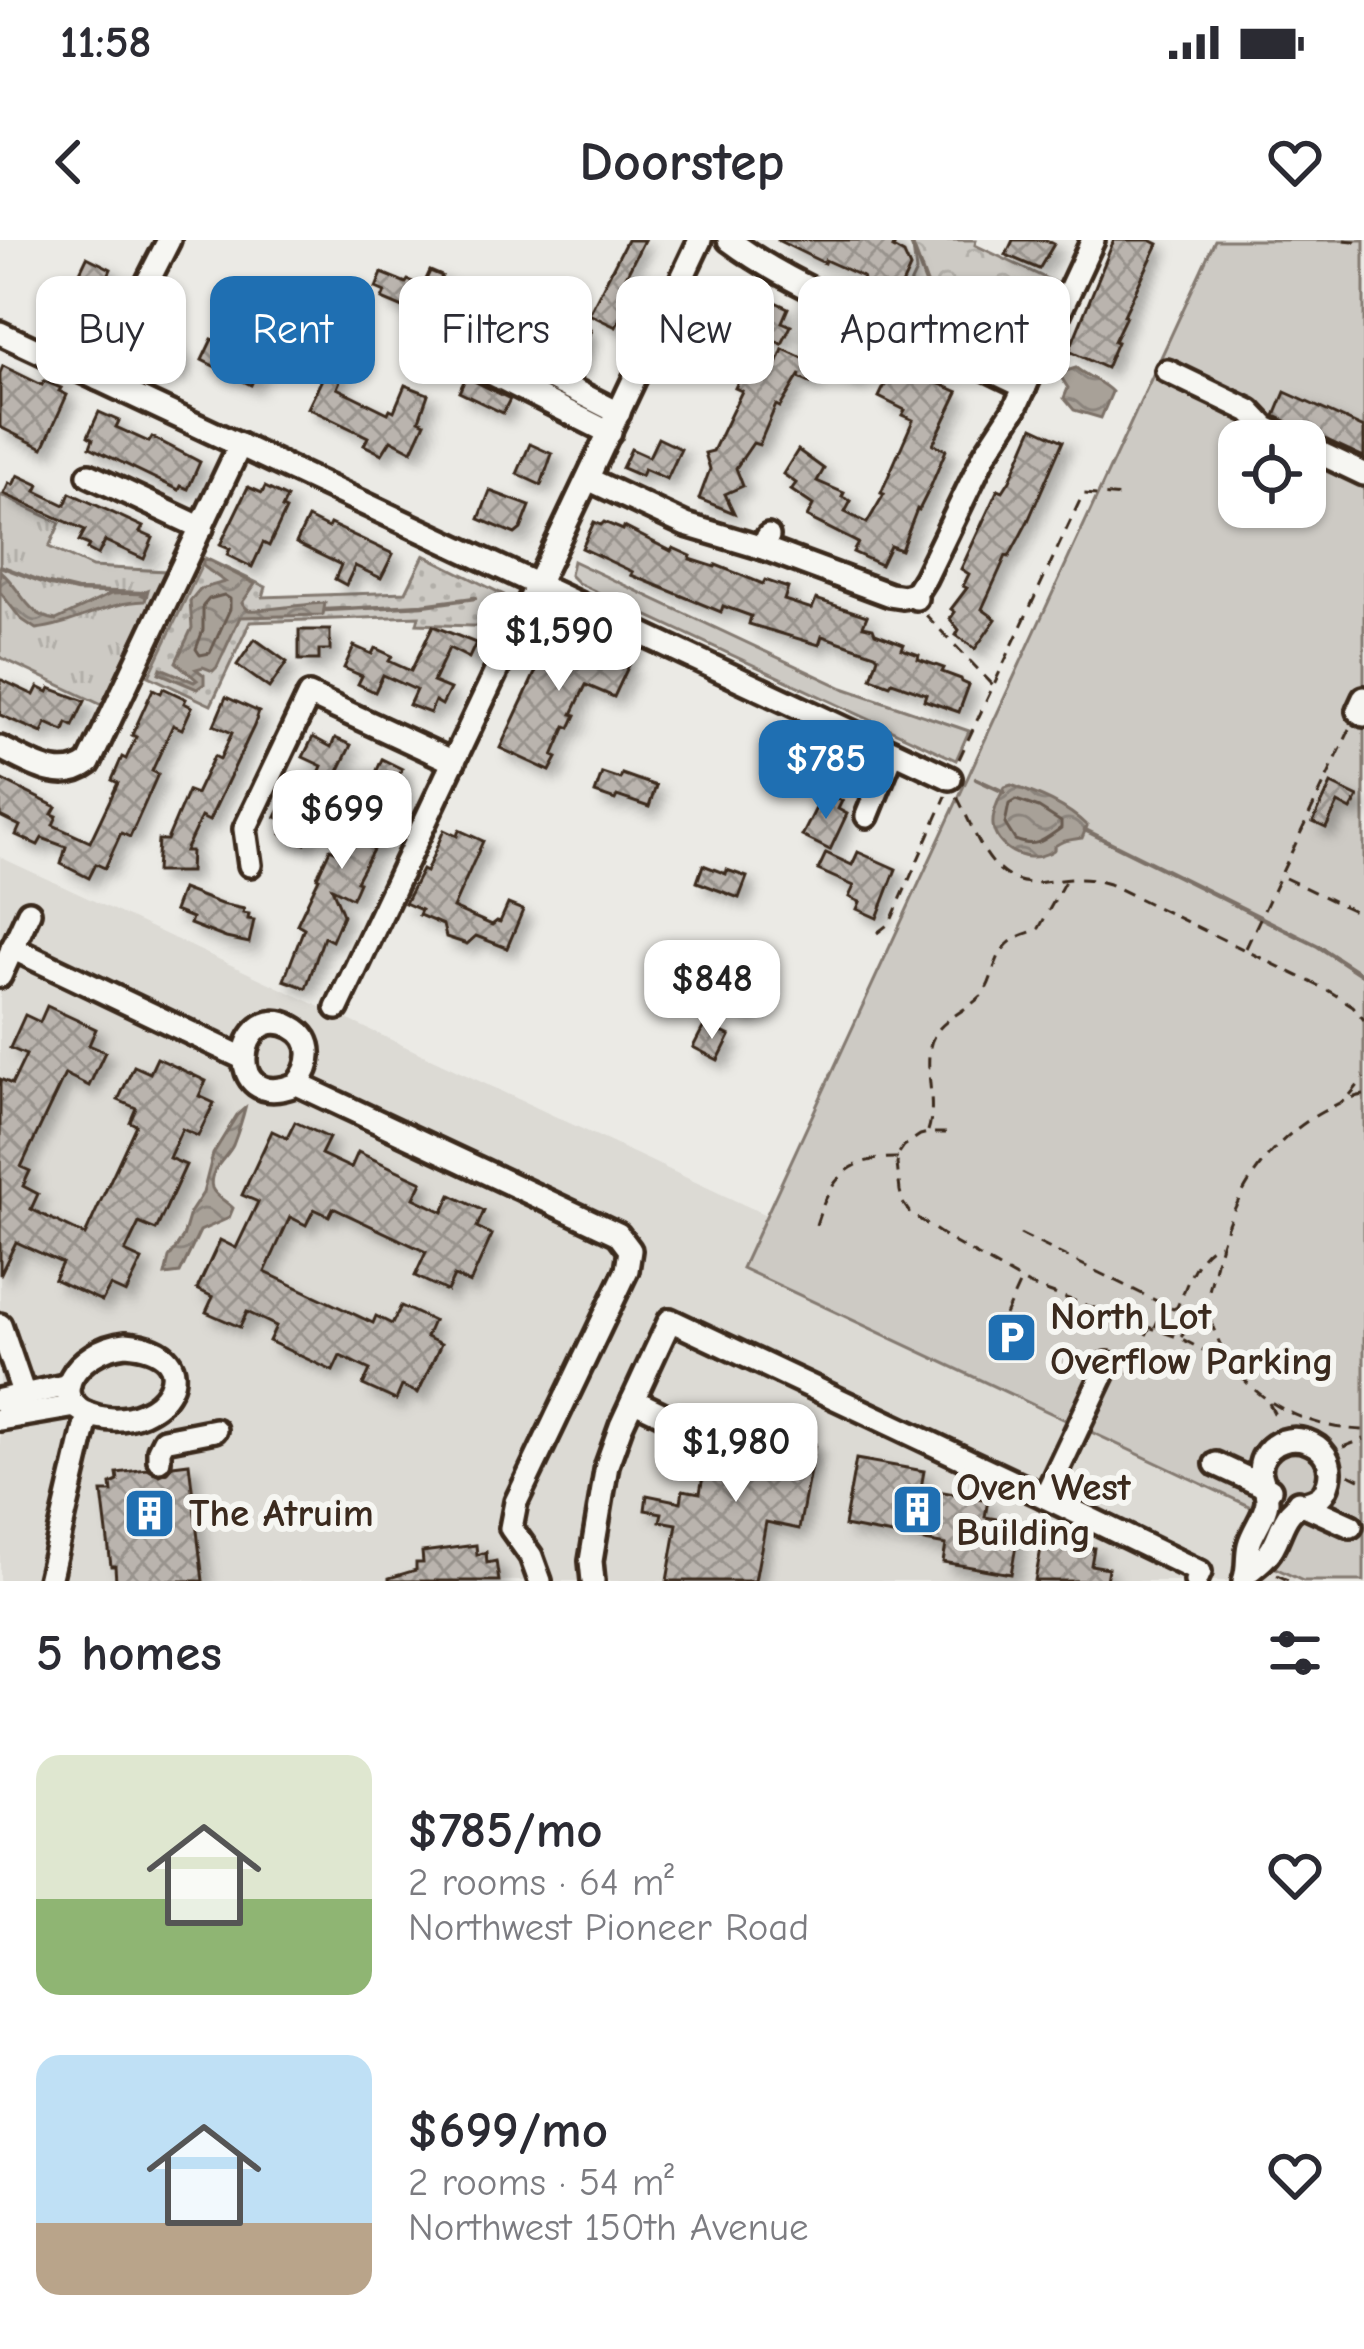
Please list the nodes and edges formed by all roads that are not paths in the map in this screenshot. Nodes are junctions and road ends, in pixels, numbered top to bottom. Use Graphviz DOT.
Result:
graph roads {
  1 [pos="169,240"];
  2 [pos="700,240"];
  3 [pos="729,240"];
  4 [pos="1093,240"];
  5 [pos="151,276"];
  6 [pos="0,333"];
  7 [pos="36,350"];
  8 [pos="1167,371"];
  9 [pos="109,384"];
  10 [pos="525,384"];
  11 [pos="549,384"];
  12 [pos="1025,387"];
  13 [pos="1258,420"];
  14 [pos="614,423"];
  15 [pos="240,445"];
  16 [pos="1326,456"];
  17 [pos="1364,474"];
  18 [pos="89,475"];
  19 [pos="588,479"];
  20 [pos="202,528"];
  21 [pos="538,585"];
  22 [pos="0,748"];
  23 [pos="893,752"];
  24 [pos="454,762"];
  25 [pos="950,778"];
  26 [pos="867,816"];
  27 [pos="250,865"];
  28 [pos="28,911"];
  29 [pos="12,948"];
  30 [pos="0,976"];
  31 [pos="337,1008"];
  32 [pos="242,1058"];
  33 [pos="298,1084"];
  34 [pos="0,1325"];
  35 [pos="1118,1369"];
  36 [pos="24,1395"];
  37 [pos="0,1400"];
  38 [pos="634,1400"];
  39 [pos="78,1402"];
  40 [pos="0,1420"];
  41 [pos="674,1420"];
  42 [pos="214,1430"];
  43 [pos="160,1460"];
  44 [pos="1216,1464"];
  45 [pos="1264,1487"];
  46 [pos="1045,1497"];
  47 [pos="1302,1504"];
  48 [pos="1351,1526"];
  49 [pos="1246,1577"];
  50 [pos="49,1581"];
  51 [pos="540,1581"];
  52 [pos="593,1581"];
  53 [pos="1196,1581"];
  1 -- 5 [label="street"];
  2 -- 14 [label="street"];
  3 -- 12 [label="street"];
  4 -- 12 [label="street"];
  6 -- 7 [label="street"];
  8 -- 13 [label="street"];
  9 -- 15 [label="street"];
  10 -- 14 [label="street"];
  11 -- 14 [label="street"];
  12 -- 19 [label="street"];
  14 -- 19 [label="street"];
  15 -- 20 [label="street"];
  15 -- 21 [label="street"];
  16 -- 17 [label="street"];
  18 -- 20 [label="street"];
  19 -- 21 [label="street"];
  20 -- 22 [label="street"];
  21 -- 23 [label="street"];
  21 -- 24 [label="street"];
  23 -- 25 [label="street"];
  23 -- 26 [label="street"];
  24 -- 27 [label="street"];
  24 -- 31 [label="street"];
  28 -- 29 [label="street"];
  29 -- 30 [label="street"];
  29 -- 32 [label="street"];
  32 -- 33 [label="street"];
  32 -- 33 [label="street"];
  33 -- 51 [label="street"];
  34 -- 36 [label="street"];
  35 -- 46 [label="street"];
  36 -- 37 [label="street"];
  36 -- 39 [label="street"];
  38 -- 41 [label="street"];
  38 -- 46 [label="street"];
  38 -- 52 [label="street"];
  39 -- 40 [label="street"];
  39 -- 50 [label="street"];
  42 -- 43 [label="street"];
  44 -- 45 [label="street"];
  45 -- 47 [label="street"];
  45 -- 47 [label="street"];
  45 -- 49 [label="street"];
  46 -- 53 [label="street"];
  47 -- 48 [label="street"];
  47 -- 49 [label="street"];
}
